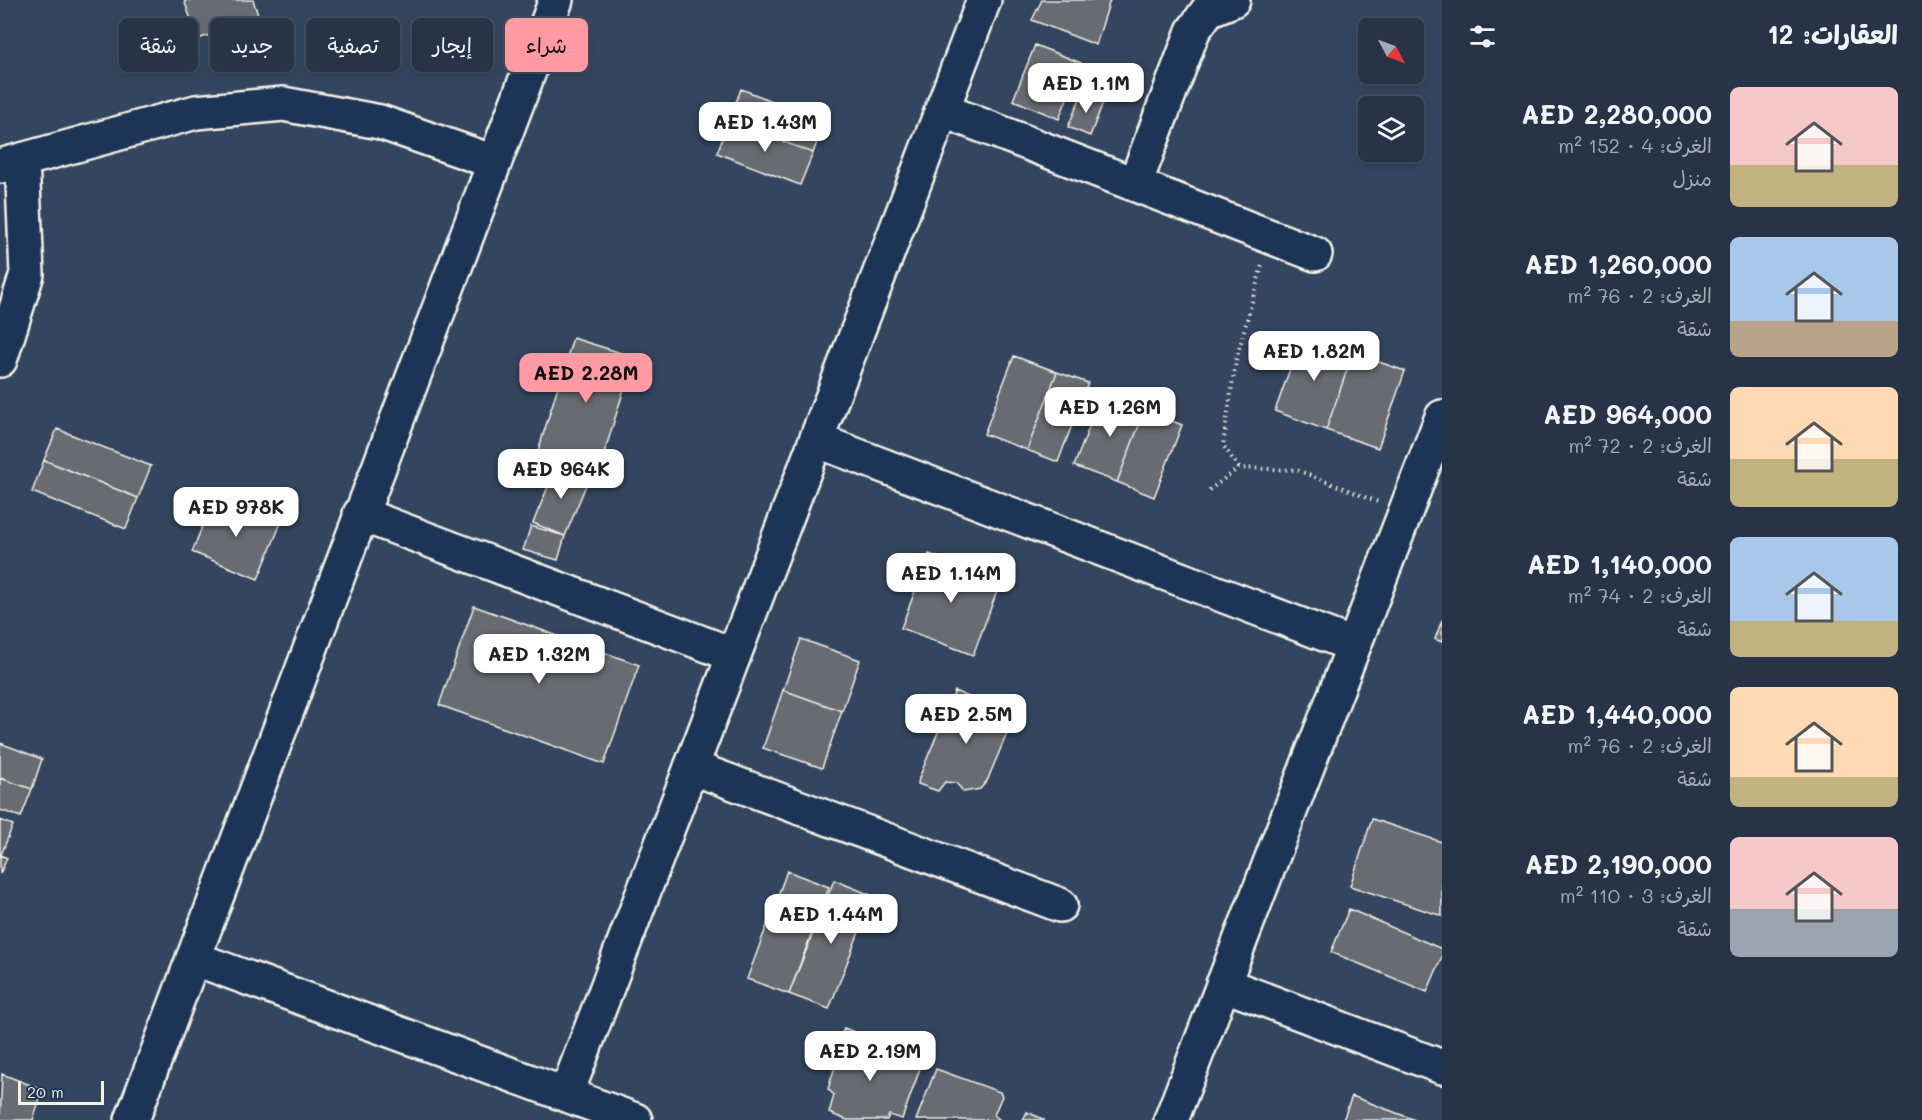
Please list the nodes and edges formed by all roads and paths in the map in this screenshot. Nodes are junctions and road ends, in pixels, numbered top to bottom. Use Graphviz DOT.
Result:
graph roads {
  1 [pos="556,0"];
  2 [pos="984,0"];
  3 [pos="1233,0"];
  4 [pos="942,110"];
  5 [pos="494,162"];
  6 [pos="11,163"];
  7 [pos="1135,184"];
  8 [pos="1270,236"];
  9 [pos="1316,254"];
  10 [pos="0,360"];
  11 [pos="1442,417"];
  12 [pos="816,440"];
  13 [pos="1239,468"];
  14 [pos="1209,490"];
  15 [pos="1404,512"];
  16 [pos="360,514"];
  17 [pos="1353,645"];
  18 [pos="734,655"];
  19 [pos="691,767"];
  20 [pos="1060,905"];
  21 [pos="192,958"];
  22 [pos="1223,984"];
  23 [pos="1442,1067"];
  24 [pos="566,1095"];
  25 [pos="132,1120"];
  26 [pos="635,1120"];
  27 [pos="1171,1120"];
  1 -- 5 [label="street"];
  2 -- 4 [label="street"];
  3 -- 7 [label="street"];
  4 -- 7 [label="street"];
  4 -- 12 [label="street"];
  5 -- 6 [label="street"];
  5 -- 16 [label="street"];
  6 -- 10 [label="street"];
  7 -- 8 [label="street"];
  8 -- 9 [label="street"];
  8 -- 13 [label="path"];
  11 -- 15 [label="street"];
  12 -- 17 [label="street"];
  12 -- 18 [label="street"];
  13 -- 14 [label="path"];
  13 -- 15 [label="path"];
  15 -- 17 [label="street"];
  16 -- 18 [label="street"];
  16 -- 21 [label="street"];
  17 -- 22 [label="street"];
  18 -- 19 [label="street"];
  19 -- 20 [label="street"];
  19 -- 24 [label="street"];
  21 -- 24 [label="street"];
  21 -- 25 [label="street"];
  22 -- 23 [label="street"];
  22 -- 27 [label="street"];
  24 -- 26 [label="street"];
}
